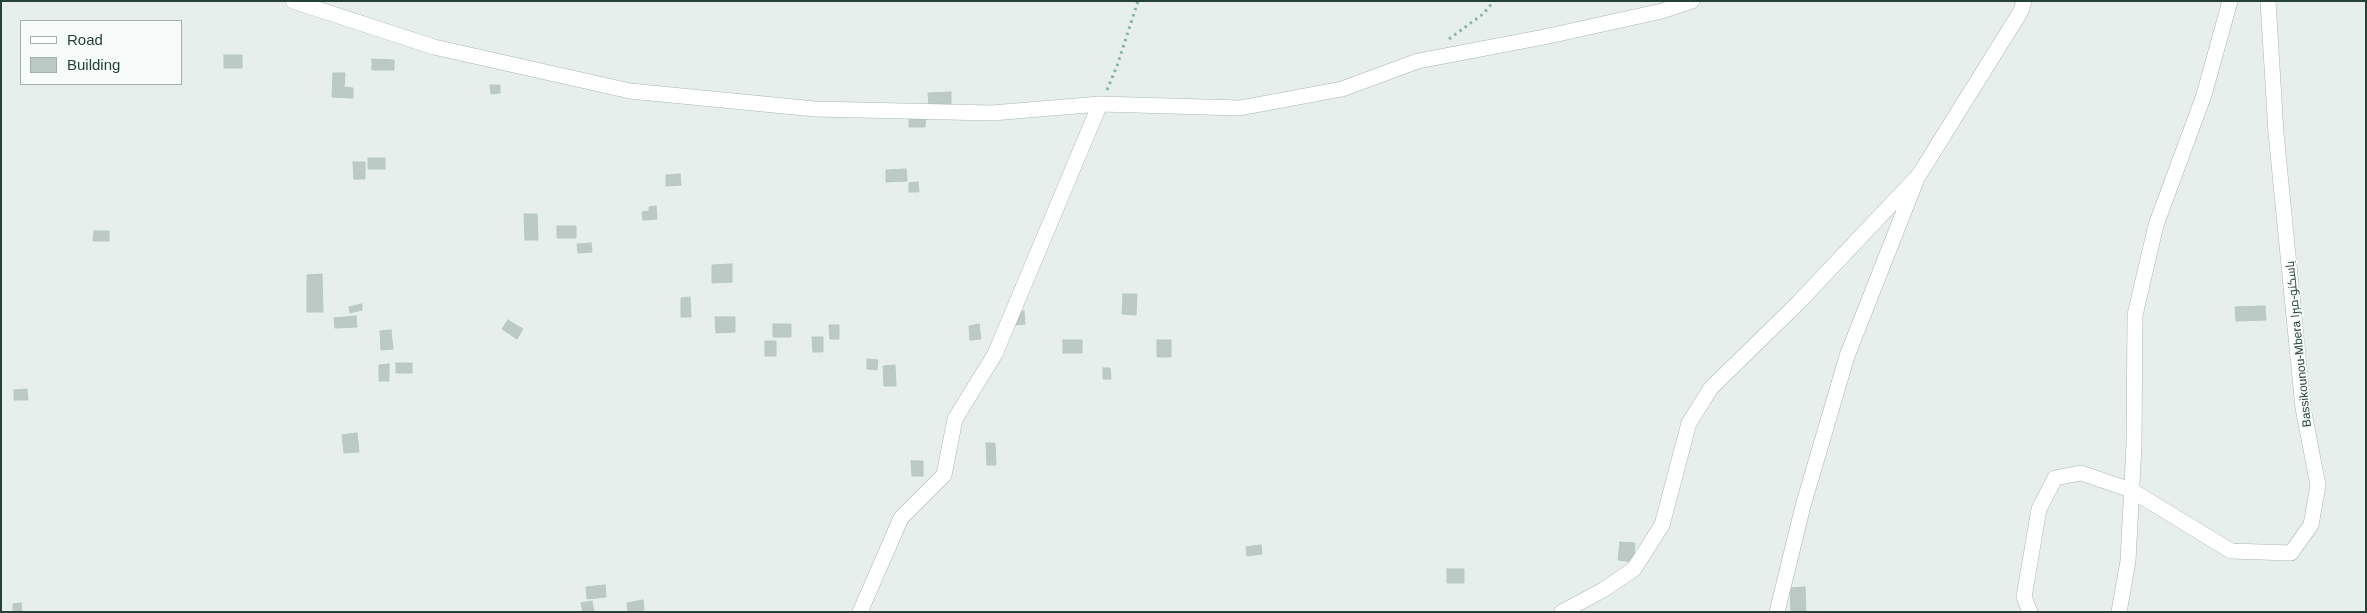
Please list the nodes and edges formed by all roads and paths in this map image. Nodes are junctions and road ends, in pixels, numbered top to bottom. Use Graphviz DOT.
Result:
graph roads {
  1 [pos="293,1"];
  2 [pos="1138,1"];
  3 [pos="1494,1"];
  4 [pos="1692,1"];
  5 [pos="2024,1"];
  6 [pos="2230,1"];
  7 [pos="2268,1"];
  8 [pos="1442,43"];
  9 [pos="1100,104"];
  10 [pos="1919,174"];
  11 [pos="2132,490"];
  12 [pos="860,612"];
  13 [pos="1562,612"];
  14 [pos="1777,612"];
  15 [pos="2030,612"];
  16 [pos="2119,612"];
  1 -- 9 [label="street"];
  2 -- 9 [label="path"];
  3 -- 8 [label="path"];
  4 -- 9 [label="street"];
  5 -- 10 [label="street"];
  6 -- 11 [label="street"];
  7 -- 11 [label="street, Bassikounou-Mbera باسكنو-مبرا"];
  9 -- 12 [label="street"];
  10 -- 13 [label="street"];
  10 -- 14 [label="street"];
  11 -- 15 [label="street, Bassikounou-Mbera باسكنو-مبرا"];
  11 -- 16 [label="street"];
}
